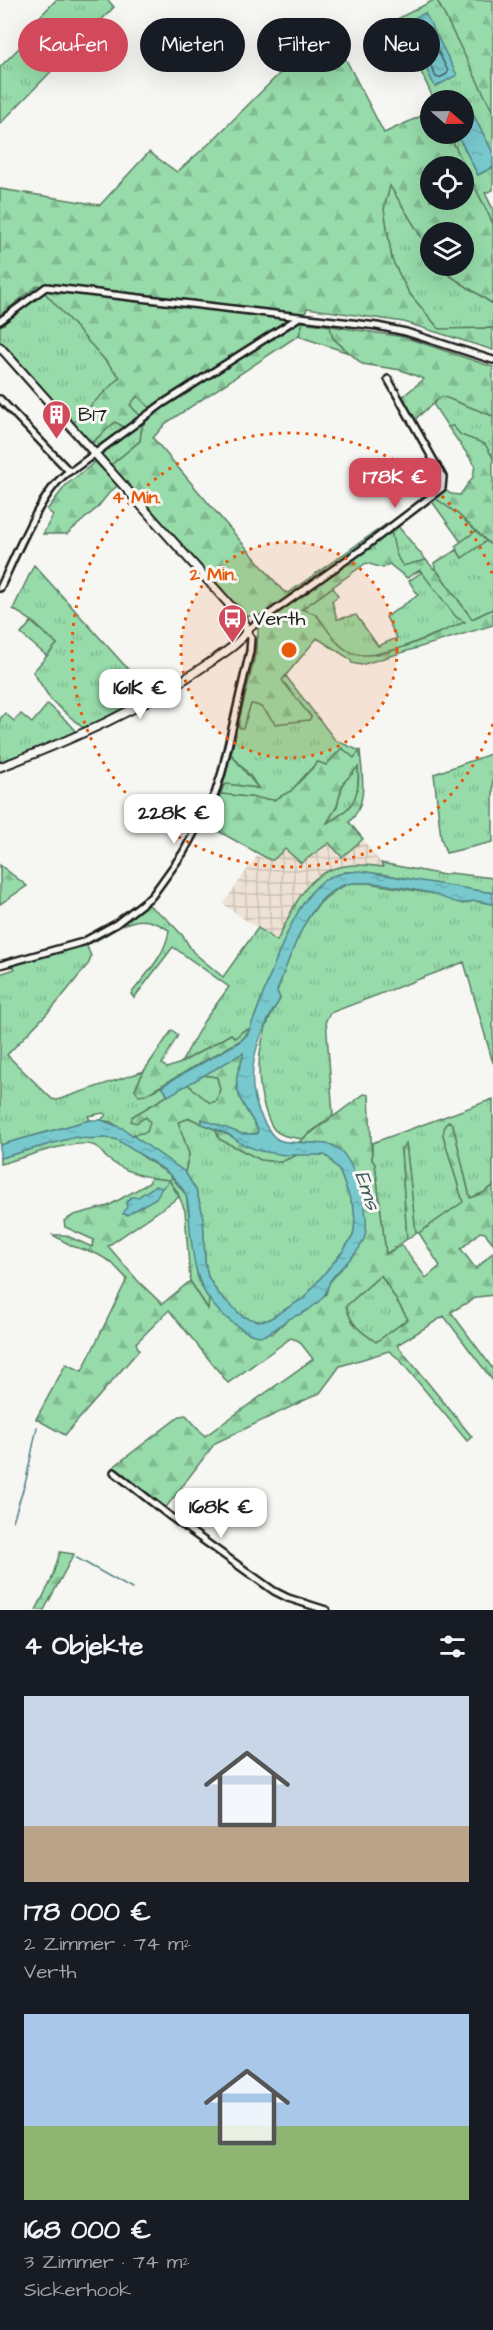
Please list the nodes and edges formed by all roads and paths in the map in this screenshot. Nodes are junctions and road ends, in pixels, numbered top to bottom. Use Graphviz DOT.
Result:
graph roads {
  1 [pos="298,318"];
  2 [pos="0,321"];
  3 [pos="0,347"];
  4 [pos="493,360"];
  5 [pos="388,379"];
  6 [pos="0,399"];
  7 [pos="95,453"];
  8 [pos="69,471"];
  9 [pos="3,575"];
  10 [pos="0,588"];
  11 [pos="247,630"];
  12 [pos="0,767"];
  13 [pos="0,966"];
  14 [pos="114,1472"];
  15 [pos="326,1610"];
  1 -- 2 [label="street"];
  1 -- 4 [label="street"];
  1 -- 7 [label="street"];
  3 -- 7 [label="street"];
  5 -- 11 [label="street"];
  6 -- 8 [label="street"];
  7 -- 8 [label="street"];
  7 -- 11 [label="street"];
  8 -- 9 [label="street"];
  9 -- 10 [label="street"];
  11 -- 12 [label="street"];
  11 -- 13 [label="street"];
  14 -- 15 [label="street"];
}
